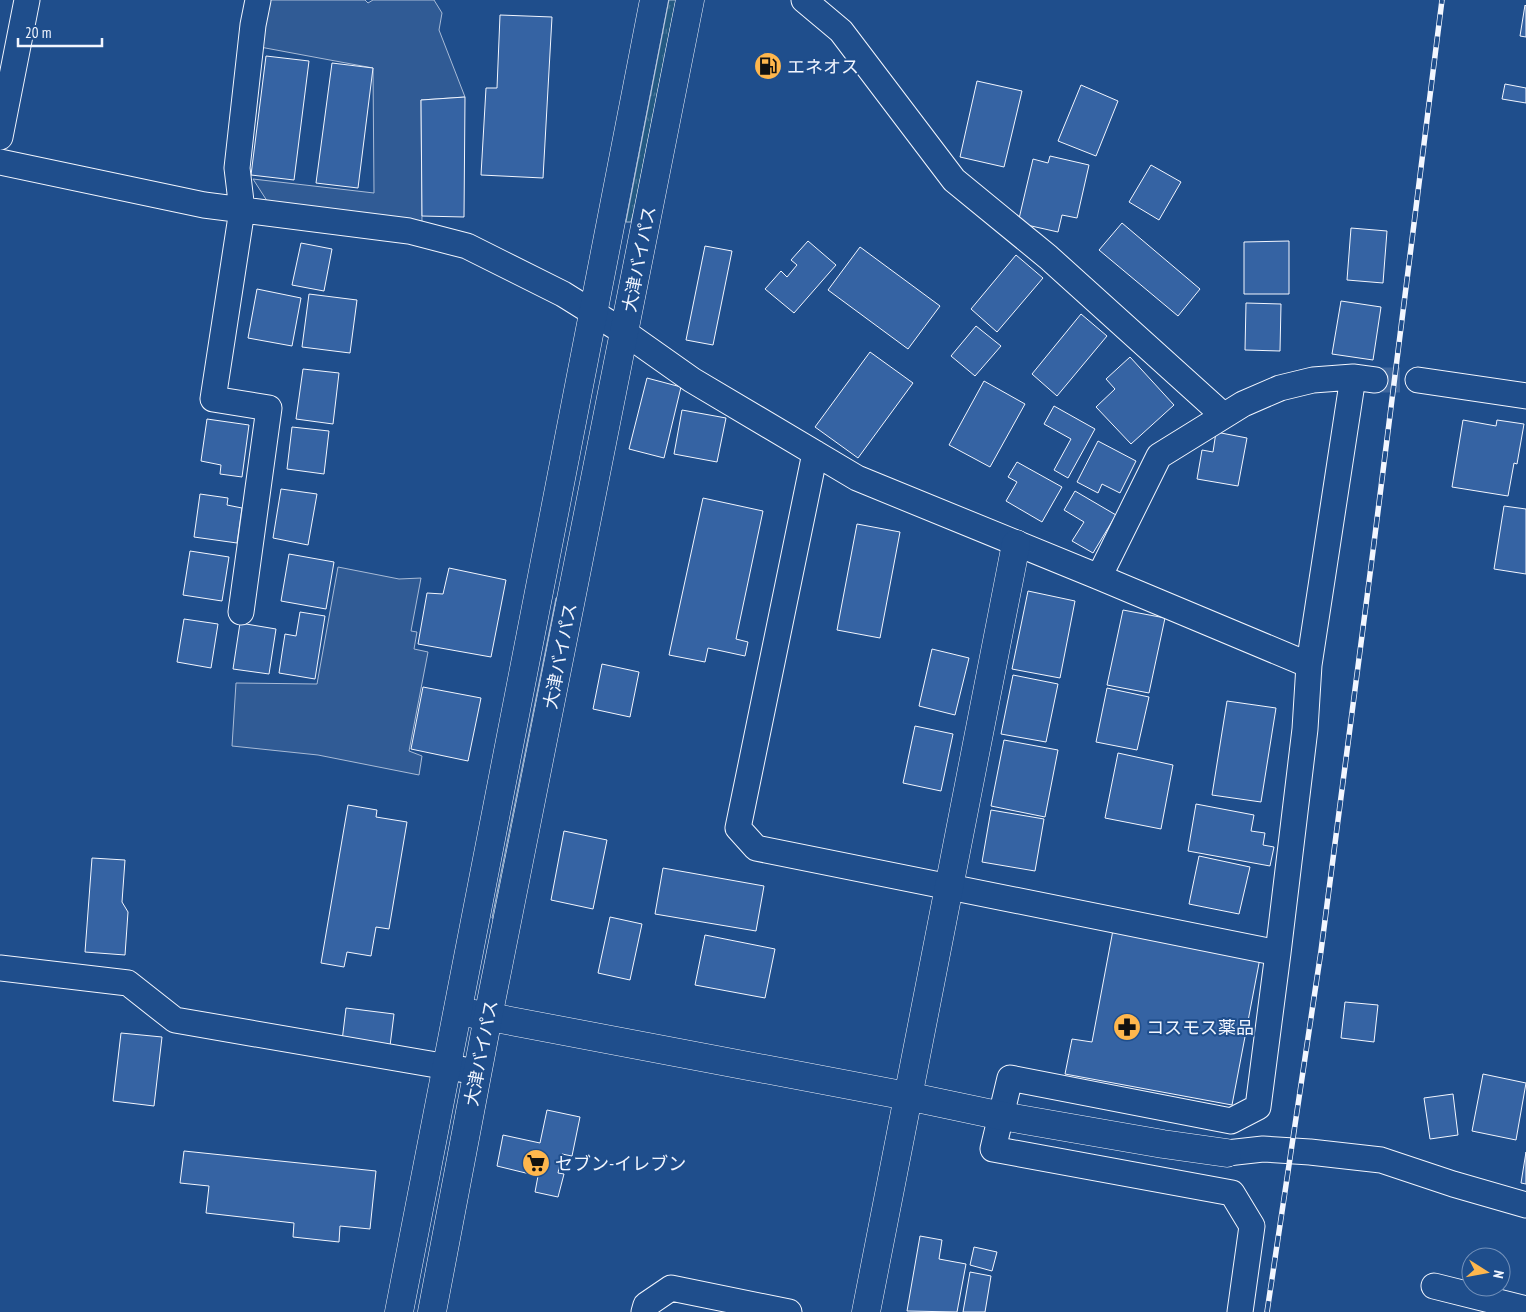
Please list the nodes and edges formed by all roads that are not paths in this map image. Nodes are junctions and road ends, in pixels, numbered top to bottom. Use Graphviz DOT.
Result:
graph roads {
  1 [pos="27,0"];
  2 [pos="258,0"];
  3 [pos="654,0"];
  4 [pos="690,0"];
  5 [pos="804,0"];
  6 [pos="0,137"];
  7 [pos="0,162"];
  8 [pos="242,210"];
  9 [pos="594,313"];
  10 [pos="624,332"];
  11 [pos="1418,380"];
  12 [pos="1526,396"];
  13 [pos="1223,415"];
  14 [pos="815,453"];
  15 [pos="1016,544"];
  16 [pos="1099,577"];
  17 [pos="240,612"];
  18 [pos="1309,665"];
  19 [pos="949,886"];
  20 [pos="1278,953"];
  21 [pos="0,968"];
  22 [pos="458,1010"];
  23 [pos="488,1017"];
  24 [pos="447,1067"];
  25 [pos="477,1072"];
  26 [pos="907,1096"];
  27 [pos="1002,1116"];
  28 [pos="1227,1153"];
  29 [pos="1526,1205"];
  30 [pos="1434,1286"];
  31 [pos="1479,1305"];
  32 [pos="1526,1309"];
  33 [pos="399,1312"];
  34 [pos="432,1312"];
  35 [pos="644,1312"];
  36 [pos="789,1312"];
  37 [pos="866,1312"];
  38 [pos="1240,1312"];
  1 -- 6 [label="street"];
  2 -- 8 [label="street"];
  3 -- 9 [label="main road, 大津バイパス"];
  4 -- 10 [label="main road, 大津バイパス"];
  5 -- 13 [label="street"];
  7 -- 8 [label="street"];
  8 -- 9 [label="street"];
  8 -- 17 [label="street"];
  9 -- 10 [label="street"];
  9 -- 22 [label="main road, 大津バイパス"];
  10 -- 14 [label="street"];
  10 -- 23 [label="main road, 大津バイパス"];
  11 -- 12 [label="street"];
  13 -- 16 [label="street"];
  13 -- 18 [label="street"];
  14 -- 15 [label="street"];
  14 -- 19 [label="street"];
  15 -- 16 [label="street"];
  15 -- 19 [label="main road"];
  16 -- 18 [label="street"];
  18 -- 20 [label="street"];
  19 -- 20 [label="street"];
  19 -- 26 [label="main road"];
  20 -- 27 [label="street"];
  21 -- 24 [label="street"];
  22 -- 23 [label="main road"];
  22 -- 24 [label="main road, 大津バイパス"];
  23 -- 25 [label="main road, 大津バイパス"];
  23 -- 26 [label="main road"];
  24 -- 25 [label="street"];
  24 -- 33 [label="main road, 大津バイパス"];
  25 -- 34 [label="main road, 大津バイパス"];
  26 -- 27 [label="main road"];
  26 -- 37 [label="main road"];
  27 -- 28 [label="main road"];
  27 -- 38 [label="street"];
  28 -- 29 [label="street"];
  30 -- 31 [label="street"];
  31 -- 32 [label="street"];
  35 -- 36 [label="street"];
}
